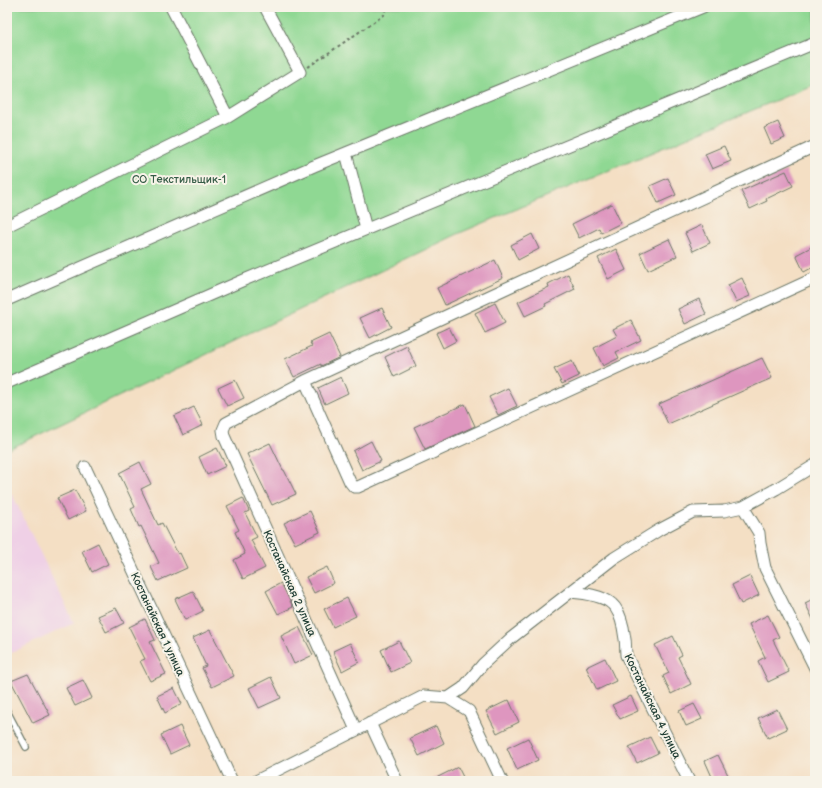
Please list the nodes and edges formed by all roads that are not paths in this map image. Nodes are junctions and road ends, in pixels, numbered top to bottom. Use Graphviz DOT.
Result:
graph roads {
  1 [pos="171,7"];
  2 [pos="265,7"];
  3 [pos="703,7"];
  4 [pos="815,43"];
  5 [pos="228,117"];
  6 [pos="815,146"];
  7 [pos="346,153"];
  8 [pos="7,226"];
  9 [pos="366,229"];
  10 [pos="815,278"];
  11 [pos="7,300"];
  12 [pos="305,381"];
  13 [pos="7,383"];
  14 [pos="815,464"];
  15 [pos="85,467"];
  16 [pos="743,507"];
  17 [pos="570,592"];
  18 [pos="815,668"];
  19 [pos="448,698"];
  20 [pos="7,710"];
  21 [pos="370,723"];
  22 [pos="356,730"];
  23 [pos="26,746"];
  24 [pos="261,780"];
  25 [pos="232,781"];
  26 [pos="397,781"];
  27 [pos="502,781"];
  28 [pos="689,781"];
  1 -- 5 [label="street"];
  2 -- 5 [label="street"];
  3 -- 7 [label="street"];
  4 -- 9 [label="street"];
  5 -- 8 [label="street"];
  6 -- 12 [label="street"];
  7 -- 9 [label="street"];
  7 -- 11 [label="street"];
  9 -- 13 [label="street"];
  10 -- 12 [label="street"];
  12 -- 22 [label="street, Костанайская 2 улица"];
  14 -- 16 [label="street"];
  15 -- 25 [label="street, Костанайская 1 улица"];
  16 -- 17 [label="street"];
  16 -- 18 [label="street"];
  17 -- 19 [label="street"];
  17 -- 28 [label="street, Костанайская 4 улица"];
  19 -- 21 [label="street"];
  19 -- 27 [label="street"];
  20 -- 23 [label="lane"];
  21 -- 22 [label="street"];
  21 -- 26 [label="street"];
  22 -- 24 [label="street"];
}
